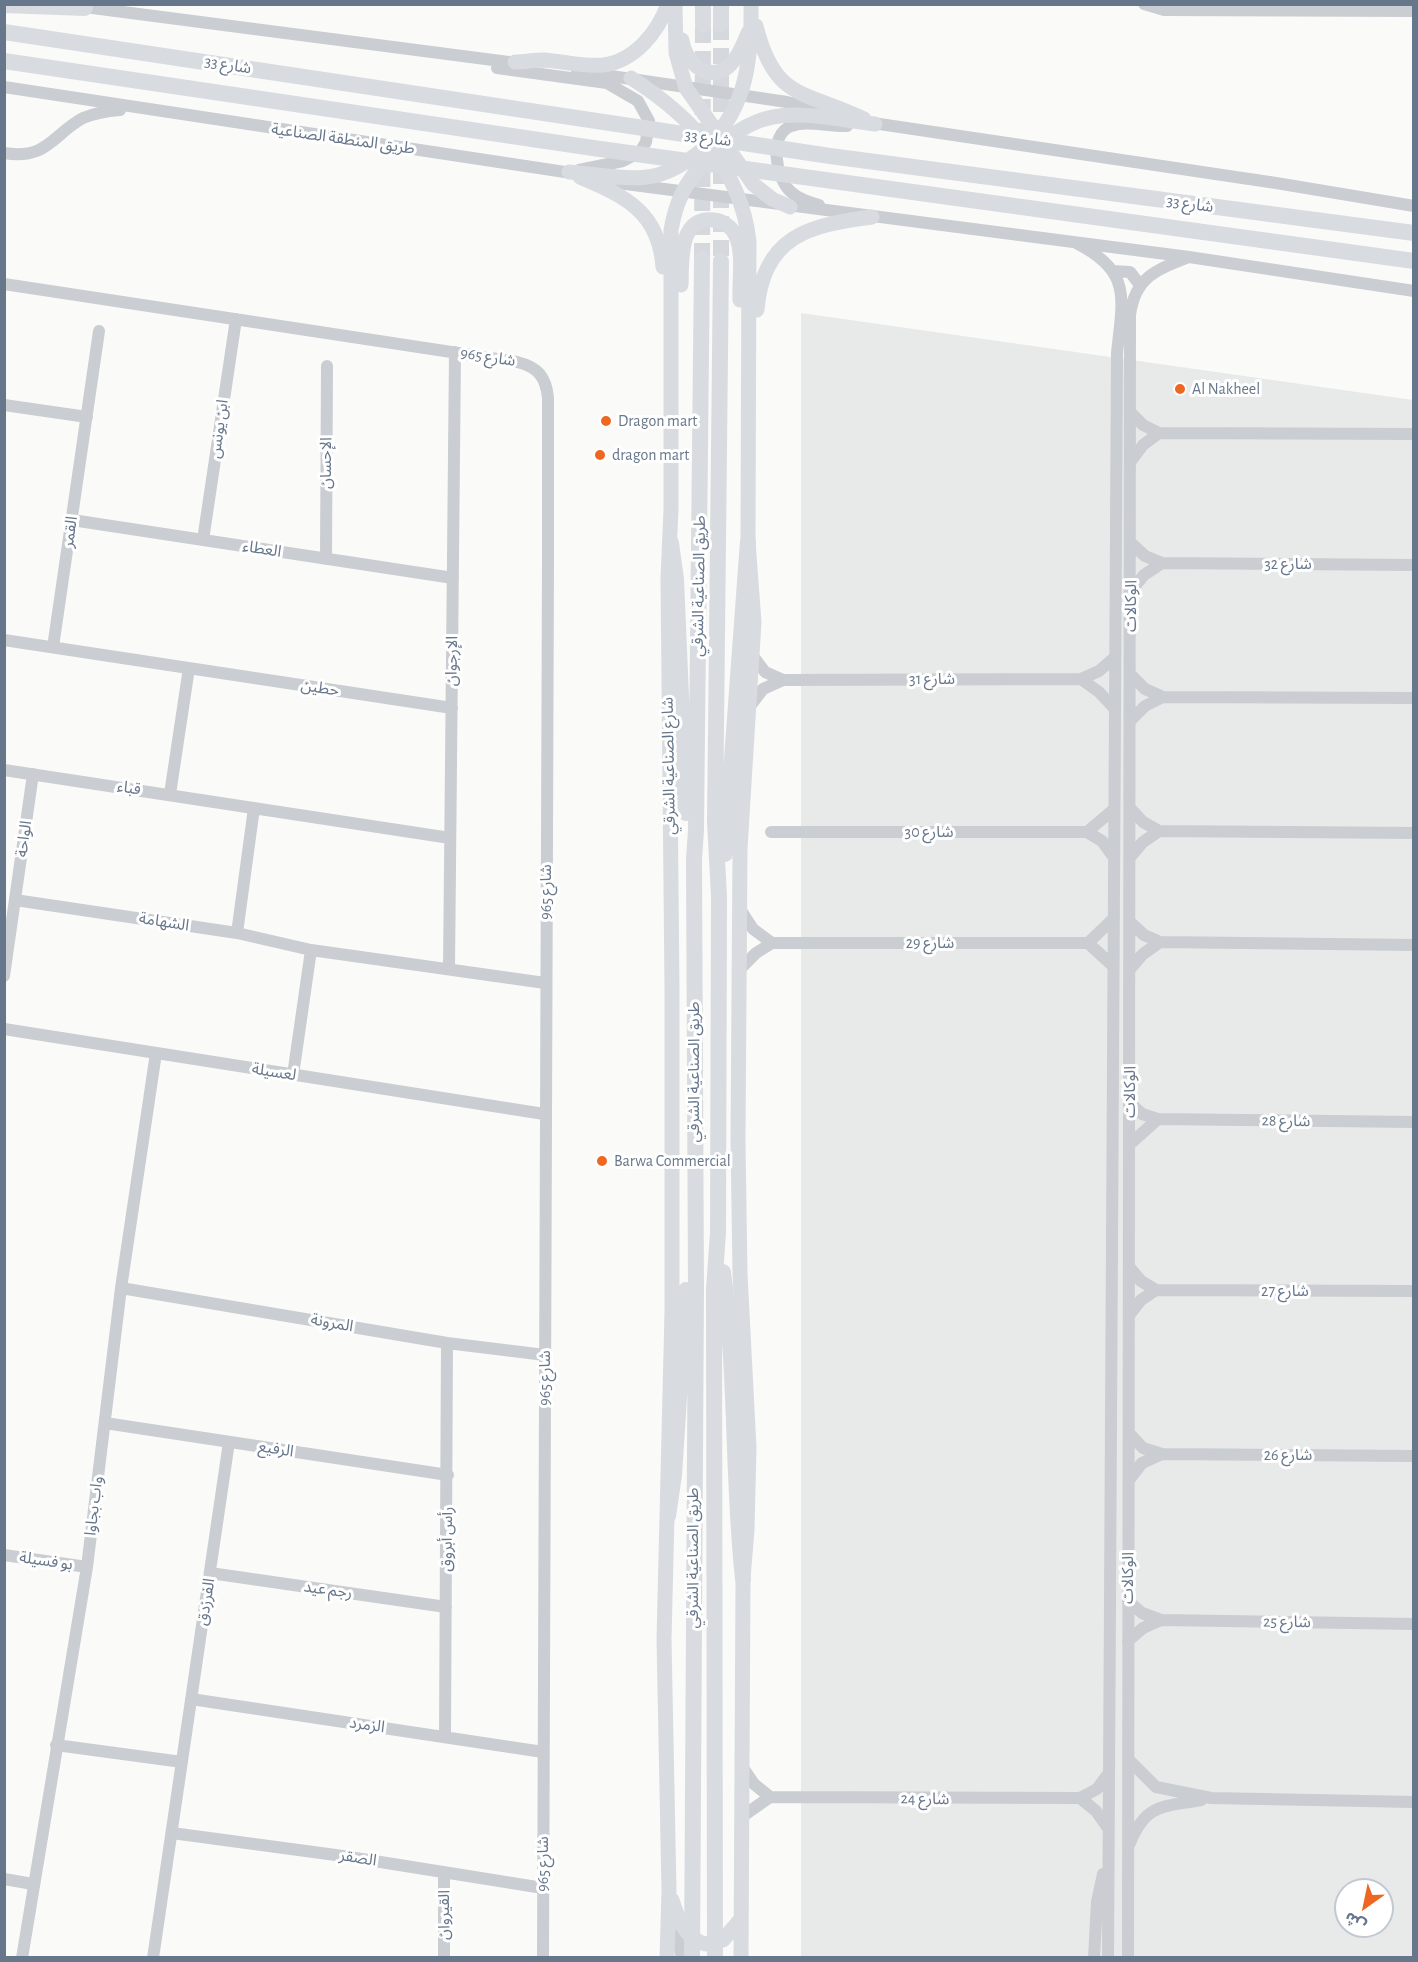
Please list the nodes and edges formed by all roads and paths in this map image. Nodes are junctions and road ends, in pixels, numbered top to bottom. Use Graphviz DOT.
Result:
graph roads {
  1 [pos="67,4"];
  2 [pos="668,4"];
  3 [pos="675,4"];
  4 [pos="682,4"];
  5 [pos="703,4"];
  6 [pos="721,4"];
  7 [pos="1144,4"];
  8 [pos="4,5"];
  9 [pos="751,6"];
  10 [pos="85,8"];
  11 [pos="1413,11"];
  12 [pos="721,24"];
  13 [pos="703,25"];
  14 [pos="751,25"];
  15 [pos="4,32"];
  16 [pos="466,57"];
  17 [pos="4,61"];
  18 [pos="515,62"];
  19 [pos="631,78"];
  20 [pos="4,87"];
  21 [pos="686,88"];
  22 [pos="741,96"];
  23 [pos="133,108"];
  24 [pos="875,124"];
  25 [pos="716,143"];
  26 [pos="9,153"];
  27 [pos="569,172"];
  28 [pos="680,192"];
  29 [pos="740,200"];
  30 [pos="1413,206"];
  31 [pos="790,207"];
  32 [pos="840,212"];
  33 [pos="872,217"];
  34 [pos="1413,233"];
  35 [pos="1074,242"];
  36 [pos="1189,257"];
  37 [pos="702,259"];
  38 [pos="721,261"];
  39 [pos="1413,261"];
  40 [pos="1113,271"];
  41 [pos="4,284"];
  42 [pos="1140,285"];
  43 [pos="1413,291"];
  44 [pos="236,319"];
  45 [pos="99,331"];
  46 [pos="455,352"];
  47 [pos="327,366"];
  48 [pos="671,376"];
  49 [pos="748,381"];
  50 [pos="4,405"];
  51 [pos="1131,413"];
  52 [pos="87,417"];
  53 [pos="1158,433"];
  54 [pos="1413,434"];
  55 [pos="1131,460"];
  56 [pos="72,520"];
  57 [pos="203,540"];
  58 [pos="748,541"];
  59 [pos="671,543"];
  60 [pos="1131,543"];
  61 [pos="326,559"];
  62 [pos="1162,563"];
  63 [pos="1413,565"];
  64 [pos="453,578"];
  65 [pos="1131,591"];
  66 [pos="4,640"];
  67 [pos="53,647"];
  68 [pos="753,656"];
  69 [pos="1114,658"];
  70 [pos="189,668"];
  71 [pos="1131,675"];
  72 [pos="1081,679"];
  73 [pos="783,680"];
  74 [pos="1163,697"];
  75 [pos="1413,698"];
  76 [pos="750,706"];
  77 [pos="452,708"];
  78 [pos="1114,708"];
  79 [pos="1131,720"];
  80 [pos="4,770"];
  81 [pos="33,774"];
  82 [pos="170,794"];
  83 [pos="254,808"];
  84 [pos="1131,809"];
  85 [pos="1113,810"];
  86 [pos="1159,831"];
  87 [pos="771,832"];
  88 [pos="1087,832"];
  89 [pos="1413,833"];
  90 [pos="450,838"];
  91 [pos="1112,855"];
  92 [pos="1131,856"];
  93 [pos="693,859"];
  94 [pos="719,896"];
  95 [pos="15,900"];
  96 [pos="740,909"];
  97 [pos="1112,920"];
  98 [pos="1131,922"];
  99 [pos="237,933"];
  100 [pos="1088,942"];
  101 [pos="1160,942"];
  102 [pos="772,943"];
  103 [pos="1413,945"];
  104 [pos="311,950"];
  105 [pos="1112,965"];
  106 [pos="741,968"];
  107 [pos="449,969"];
  108 [pos="1130,969"];
  109 [pos="4,976"];
  110 [pos="545,983"];
  111 [pos="672,988"];
  112 [pos="4,1029"];
  113 [pos="156,1053"];
  114 [pos="293,1075"];
  115 [pos="1130,1103"];
  116 [pos="544,1114"];
  117 [pos="1158,1119"];
  118 [pos="1413,1122"];
  119 [pos="1130,1144"];
  120 [pos="694,1233"];
  121 [pos="718,1233"];
  122 [pos="1130,1268"];
  123 [pos="121,1288"];
  124 [pos="1156,1290"];
  125 [pos="1413,1291"];
  126 [pos="1130,1314"];
  127 [pos="447,1342"];
  128 [pos="544,1355"];
  129 [pos="105,1423"];
  130 [pos="1129,1433"];
  131 [pos="229,1442"];
  132 [pos="1162,1454"];
  133 [pos="1413,1456"];
  134 [pos="448,1475"];
  135 [pos="1129,1480"];
  136 [pos="668,1516"];
  137 [pos="4,1555"];
  138 [pos="87,1567"];
  139 [pos="210,1573"];
  140 [pos="743,1580"];
  141 [pos="1128,1601"];
  142 [pos="446,1607"];
  143 [pos="1161,1620"];
  144 [pos="1413,1624"];
  145 [pos="1128,1641"];
  146 [pos="191,1699"];
  147 [pos="445,1736"];
  148 [pos="56,1746"];
  149 [pos="543,1752"];
  150 [pos="1128,1759"];
  151 [pos="182,1762"];
  152 [pos="743,1768"];
  153 [pos="1108,1774"];
  154 [pos="770,1797"];
  155 [pos="1080,1798"];
  156 [pos="1211,1798"];
  157 [pos="1413,1802"];
  158 [pos="743,1816"];
  159 [pos="1108,1828"];
  160 [pos="172,1833"];
  161 [pos="1128,1847"];
  162 [pos="1108,1850"];
  163 [pos="444,1872"];
  164 [pos="4,1879"];
  165 [pos="33,1884"];
  166 [pos="543,1888"];
  167 [pos="669,1891"];
  168 [pos="741,1919"];
  169 [pos="1127,1944"];
  170 [pos="22,1958"];
  171 [pos="153,1958"];
  172 [pos="444,1958"];
  173 [pos="543,1958"];
  174 [pos="667,1958"];
  175 [pos="682,1958"];
  176 [pos="692,1958"];
  177 [pos="715,1958"];
  178 [pos="741,1958"];
  179 [pos="751,1958"];
  180 [pos="1094,1958"];
  181 [pos="1108,1958"];
  182 [pos="1128,1958"];
  183 [pos="1137,1958"];
  1 -- 10 [label="street"];
  2 -- 18 [label="main road"];
  3 -- 21 [label="main road"];
  4 -- 14 [label="main road"];
  5 -- 13 [label="highway"];
  6 -- 12 [label="highway"];
  7 -- 11 [label="street"];
  8 -- 10 [label="highway"];
  9 -- 14 [label="main road"];
  9 -- 24 [label="main road"];
  10 -- 16 [label="street"];
  14 -- 22 [label="main road"];
  15 -- 34 [label="highway, شارع 33"];
  16 -- 18 [label="street, شارع 33"];
  16 -- 27 [label="street"];
  17 -- 39 [label="highway, شارع 33"];
  18 -- 19 [label="street, شارع 33"];
  19 -- 21 [label="street, شارع 33"];
  19 -- 25 [label="main road"];
  20 -- 23 [label="street, طريق المنطقة الصناعية"];
  21 -- 22 [label="street, شارع 33"];
  21 -- 25 [label="main road"];
  22 -- 24 [label="street, شارع 33"];
  22 -- 25 [label="main road"];
  23 -- 26 [label="street"];
  23 -- 27 [label="street, طريق المنطقة الصناعية"];
  24 -- 25 [label="main road"];
  24 -- 30 [label="street, شارع 33"];
  24 -- 32 [label="street"];
  25 -- 27 [label="main road"];
  25 -- 28 [label="main road"];
  25 -- 29 [label="main road"];
  25 -- 31 [label="main road"];
  27 -- 28 [label="street, طريق المنطقة الصناعية"];
  27 -- 48 [label="main road"];
  28 -- 29 [label="street"];
  28 -- 48 [label="main road"];
  29 -- 31 [label="street"];
  29 -- 49 [label="main road"];
  31 -- 32 [label="street"];
  32 -- 33 [label="street"];
  33 -- 35 [label="street"];
  33 -- 49 [label="main road"];
  35 -- 36 [label="street"];
  35 -- 40 [label="street"];
  36 -- 42 [label="street"];
  36 -- 43 [label="street"];
  37 -- 93 [label="highway, طريق الصناعية الشرقي"];
  38 -- 94 [label="highway, طريق الصناعية الشرقي"];
  40 -- 42 [label="street"];
  40 -- 69 [label="street, الوكالات"];
  41 -- 44 [label="street, شارع 965"];
  42 -- 51 [label="street, الوكالات"];
  44 -- 46 [label="street, شارع 965"];
  44 -- 57 [label="street, ابن يونس"];
  45 -- 52 [label="street, القمر"];
  46 -- 64 [label="street, الإرجوان"];
  46 -- 110 [label="street, شارع 965"];
  47 -- 61 [label="street, الإحسان"];
  48 -- 49 [label="main road"];
  48 -- 59 [label="main road, طريق الصناعية الشرقي"];
  49 -- 58 [label="main road"];
  50 -- 52 [label="street"];
  51 -- 53 [label="street"];
  51 -- 55 [label="street, الوكالات"];
  52 -- 56 [label="street, القمر"];
  53 -- 54 [label="street"];
  53 -- 55 [label="street"];
  55 -- 60 [label="street, الوكالات"];
  56 -- 57 [label="street, العطاء"];
  56 -- 67 [label="street, القمر"];
  57 -- 61 [label="street, العطاء"];
  58 -- 68 [label="main road"];
  58 -- 94 [label="highway"];
  59 -- 93 [label="highway"];
  59 -- 111 [label="main road, شارع الصناعية الشرقي"];
  60 -- 62 [label="street, شارع 32"];
  60 -- 65 [label="street, الوكالات"];
  61 -- 64 [label="street, العطاء"];
  62 -- 63 [label="street, شارع 32"];
  62 -- 65 [label="street"];
  64 -- 77 [label="street, الإرجوان"];
  65 -- 71 [label="street, الوكالات"];
  66 -- 67 [label="street, حطين"];
  67 -- 70 [label="street, حطين"];
  68 -- 73 [label="street"];
  68 -- 76 [label="main road"];
  69 -- 72 [label="street, شارع 31"];
  69 -- 78 [label="street, الوكالات"];
  70 -- 77 [label="street, حطين"];
  70 -- 82 [label="street"];
  71 -- 74 [label="street"];
  71 -- 79 [label="street, الوكالات"];
  72 -- 73 [label="street, شارع 31"];
  72 -- 78 [label="street"];
  73 -- 76 [label="street"];
  74 -- 75 [label="street"];
  74 -- 79 [label="street"];
  76 -- 96 [label="main road"];
  77 -- 90 [label="street, الإرجوان"];
  78 -- 85 [label="street, الوكالات"];
  79 -- 84 [label="street, الوكالات"];
  80 -- 81 [label="street, قباء"];
  81 -- 82 [label="street, قباء"];
  81 -- 95 [label="street, الواحة"];
  82 -- 83 [label="street, قباء"];
  83 -- 90 [label="street, قباء"];
  83 -- 99 [label="street"];
  84 -- 86 [label="street"];
  84 -- 92 [label="street, الوكالات"];
  85 -- 88 [label="street"];
  85 -- 91 [label="street, الوكالات"];
  86 -- 89 [label="street"];
  86 -- 92 [label="street"];
  87 -- 88 [label="street, شارع 30"];
  88 -- 91 [label="street"];
  90 -- 107 [label="street, الإرجوان"];
  91 -- 97 [label="street, الوكالات"];
  92 -- 98 [label="street, الوكالات"];
  93 -- 120 [label="highway, طريق الصناعية الشرقي"];
  94 -- 121 [label="highway, طريق الصناعية الشرقي"];
  95 -- 99 [label="street, الشهامة"];
  95 -- 109 [label="street, الواحة"];
  96 -- 102 [label="street"];
  96 -- 106 [label="main road"];
  97 -- 100 [label="street"];
  97 -- 105 [label="street, الوكالات"];
  98 -- 101 [label="street"];
  98 -- 108 [label="street, الوكالات"];
  99 -- 104 [label="street, الشهامة"];
  100 -- 102 [label="street, شارع 29"];
  100 -- 105 [label="street"];
  101 -- 103 [label="street"];
  101 -- 108 [label="street"];
  102 -- 106 [label="street"];
  104 -- 107 [label="street, الشهامة"];
  104 -- 114 [label="street"];
  105 -- 153 [label="street, الوكالات"];
  106 -- 140 [label="main road"];
  107 -- 110 [label="street, الشهامة"];
  108 -- 115 [label="street, الوكالات"];
  110 -- 116 [label="street, شارع 965"];
  111 -- 136 [label="main road, طريق الصناعية الشرقي"];
  112 -- 113 [label="street, لعسيلة"];
  113 -- 114 [label="street, لعسيلة"];
  113 -- 123 [label="street, واب بجاوا"];
  114 -- 116 [label="street, لعسيلة"];
  115 -- 117 [label="street, شارع 28"];
  115 -- 119 [label="street, الوكالات"];
  116 -- 128 [label="street, شارع 965"];
  117 -- 118 [label="street, شارع 28"];
  117 -- 119 [label="street"];
  119 -- 122 [label="street, الوكالات"];
  120 -- 136 [label="highway"];
  120 -- 176 [label="highway, طريق الصناعية الشرقي"];
  121 -- 140 [label="highway"];
  121 -- 177 [label="highway, طريق الصناعية الشرقي"];
  122 -- 124 [label="street"];
  122 -- 126 [label="street, الوكالات"];
  123 -- 127 [label="street, المرونة"];
  123 -- 129 [label="street, واب بجاوا"];
  124 -- 125 [label="street, شارع 27"];
  124 -- 126 [label="street"];
  126 -- 130 [label="street, الوكالات"];
  127 -- 128 [label="street, المرونة"];
  127 -- 134 [label="street, رأس أبروق"];
  128 -- 149 [label="street, شارع 965"];
  129 -- 131 [label="street, الرفيع"];
  129 -- 138 [label="street, واب بجاوا"];
  130 -- 132 [label="street, شارع 26"];
  130 -- 135 [label="street, الوكالات"];
  131 -- 134 [label="street, الرفيع"];
  131 -- 139 [label="street, الفرزدق"];
  132 -- 133 [label="street, شارع 26"];
  132 -- 135 [label="street"];
  134 -- 142 [label="street, رأس أبروق"];
  135 -- 141 [label="street, الوكالات"];
  136 -- 167 [label="main road, طريق الصناعية الشرقي"];
  137 -- 138 [label="street, بو فسيلة"];
  138 -- 148 [label="street, واب بجاوا"];
  139 -- 142 [label="street, رجم عيد"];
  139 -- 146 [label="street, الفرزدق"];
  140 -- 152 [label="main road"];
  141 -- 143 [label="street, شارع 25"];
  141 -- 145 [label="street, الوكالات"];
  142 -- 147 [label="street, رأس أبروق"];
  143 -- 144 [label="street, شارع 25"];
  143 -- 145 [label="street"];
  145 -- 150 [label="street, الوكالات"];
  146 -- 147 [label="street, الزمرد"];
  146 -- 151 [label="street, الفرزدق"];
  147 -- 149 [label="street, الزمرد"];
  148 -- 151 [label="street"];
  148 -- 165 [label="street, واب بجاوا"];
  149 -- 166 [label="street, شارع 965"];
  150 -- 156 [label="street"];
  150 -- 161 [label="street, الوكالات"];
  151 -- 160 [label="street, الفرزدق"];
  152 -- 154 [label="street"];
  152 -- 158 [label="main road"];
  153 -- 155 [label="street"];
  153 -- 159 [label="street, الوكالات"];
  154 -- 155 [label="street, شارع 24"];
  154 -- 158 [label="street"];
  155 -- 159 [label="street"];
  156 -- 157 [label="street"];
  156 -- 161 [label="street"];
  158 -- 168 [label="main road"];
  159 -- 162 [label="street, الوكالات"];
  160 -- 163 [label="street, الصقر"];
  160 -- 171 [label="street, الفرزدق"];
  161 -- 169 [label="street, الوكالات"];
  162 -- 180 [label="street, الوكالات"];
  162 -- 181 [label="street, الوكالات"];
  163 -- 166 [label="street, الصقر"];
  163 -- 172 [label="street, القيروان"];
  164 -- 165 [label="street"];
  165 -- 170 [label="street, واب بجاوا"];
  166 -- 173 [label="street, شارع 965"];
  167 -- 168 [label="main road"];
  167 -- 174 [label="main road, طريق الصناعية الشرقي"];
  167 -- 175 [label="street"];
  168 -- 178 [label="main road"];
  168 -- 179 [label="main road"];
  169 -- 182 [label="street, الوكالات"];
  169 -- 183 [label="street"];
}
